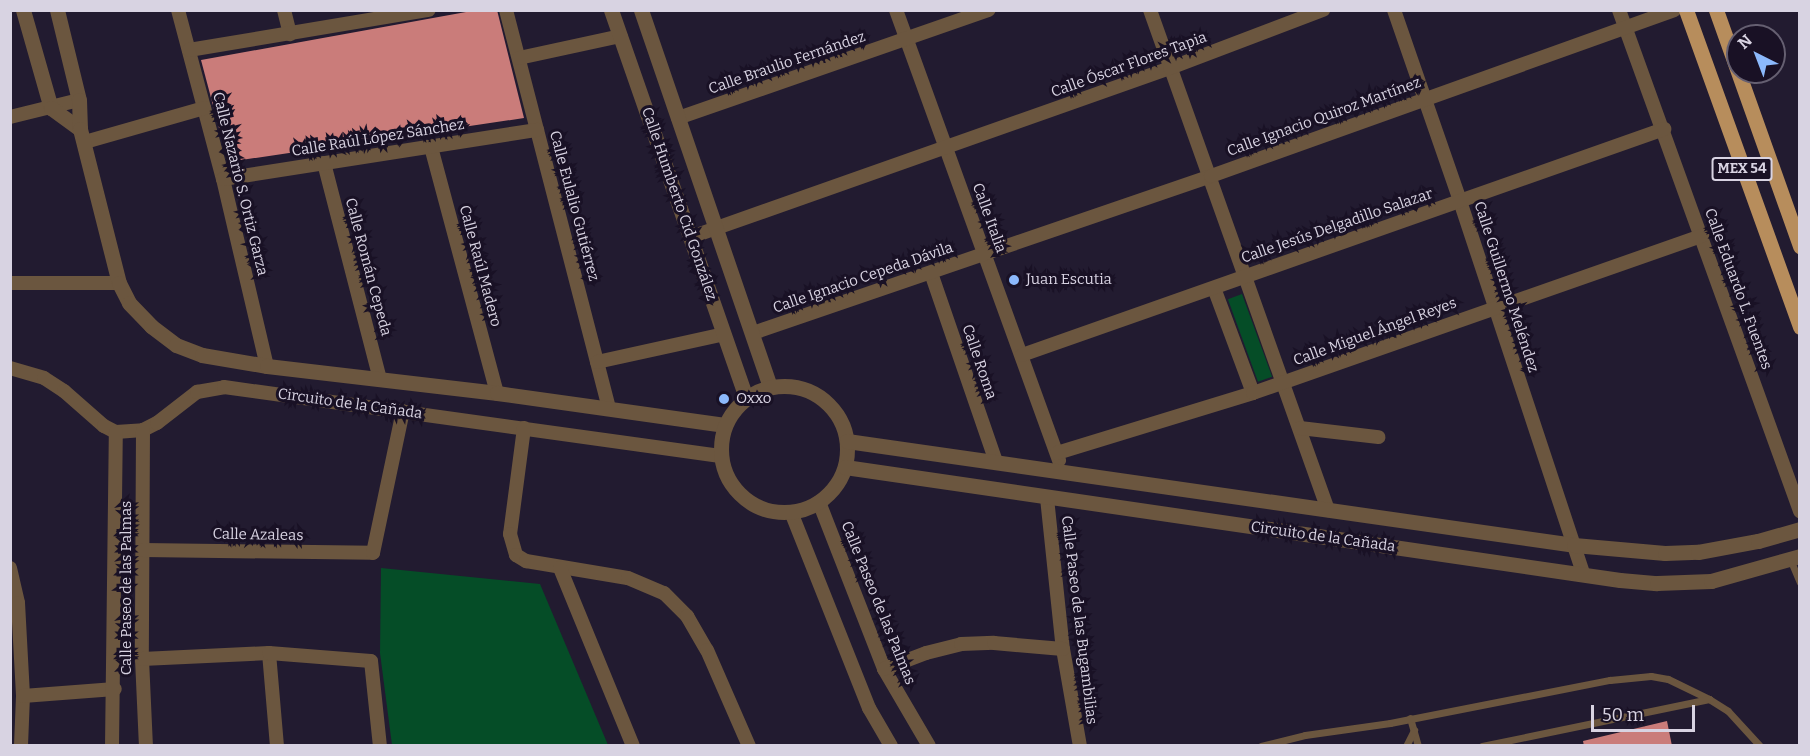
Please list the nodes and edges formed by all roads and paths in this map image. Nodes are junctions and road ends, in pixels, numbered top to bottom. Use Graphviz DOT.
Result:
graph roads {
  1 [pos="22,10"];
  2 [pos="57,10"];
  3 [pos="178,10"];
  4 [pos="284,10"];
  5 [pos="429,10"];
  6 [pos="506,10"];
  7 [pos="611,10"];
  8 [pos="896,10"];
  9 [pos="989,10"];
  10 [pos="1150,10"];
  11 [pos="1323,10"];
  12 [pos="1394,10"];
  13 [pos="1620,10"];
  14 [pos="1674,10"];
  15 [pos="1686,10"];
  16 [pos="1716,10"];
  17 [pos="645,12"];
  18 [pos="394,13"];
  19 [pos="1626,28"];
  20 [pos="290,34"];
  21 [pos="621,36"];
  22 [pos="906,39"];
  23 [pos="189,50"];
  24 [pos="519,58"];
  25 [pos="1170,68"];
  26 [pos="1425,98"];
  27 [pos="79,100"];
  28 [pos="51,108"];
  29 [pos="204,108"];
  30 [pos="10,117"];
  31 [pos="678,118"];
  32 [pos="1664,129"];
  33 [pos="537,130"];
  34 [pos="82,135"];
  35 [pos="431,147"];
  36 [pos="945,147"];
  37 [pos="324,163"];
  38 [pos="1211,176"];
  39 [pos="223,179"];
  40 [pos="1460,201"];
  41 [pos="716,229"];
  42 [pos="1702,236"];
  43 [pos="691,237"];
  44 [pos="1800,246"];
  45 [pos="985,255"];
  46 [pos="931,273"];
  47 [pos="1246,276"];
  48 [pos="10,283"];
  49 [pos="119,283"];
  50 [pos="1214,288"];
  51 [pos="1496,307"];
  52 [pos="1800,327"];
  53 [pos="753,333"];
  54 [pos="724,334"];
  55 [pos="1022,355"];
  56 [pos="597,362"];
  57 [pos="267,366"];
  58 [pos="10,368"];
  59 [pos="380,380"];
  60 [pos="1283,383"];
  61 [pos="770,387"];
  62 [pos="497,393"];
  63 [pos="1253,393"];
  64 [pos="746,398"];
  65 [pos="609,409"];
  66 [pos="403,411"];
  67 [pos="724,425"];
  68 [pos="524,428"];
  69 [pos="1300,428"];
  70 [pos="143,429"];
  71 [pos="116,432"];
  72 [pos="1378,437"];
  73 [pos="847,441"];
  74 [pos="1057,453"];
  75 [pos="720,456"];
  76 [pos="996,462"];
  77 [pos="845,467"];
  78 [pos="1063,471"];
  79 [pos="1047,498"];
  80 [pos="819,502"];
  81 [pos="1328,510"];
  82 [pos="1800,511"];
  83 [pos="791,512"];
  84 [pos="1800,529"];
  85 [pos="1574,545"];
  86 [pos="143,550"];
  87 [pos="1795,557"];
  88 [pos="10,568"];
  89 [pos="560,568"];
  90 [pos="1583,574"];
  91 [pos="1800,582"];
  92 [pos="1063,649"];
  93 [pos="269,653"];
  94 [pos="142,659"];
  95 [pos="884,669"];
  96 [pos="115,689"];
  97 [pos="23,696"];
  98 [pos="1709,699"];
  99 [pos="1410,718"];
  100 [pos="1414,730"];
  101 [pos="888,744"];
  102 [pos="21,746"];
  103 [pos="112,746"];
  104 [pos="146,746"];
  105 [pos="277,746"];
  106 [pos="380,746"];
  107 [pos="633,746"];
  108 [pos="749,746"];
  109 [pos="929,746"];
  110 [pos="1080,746"];
  111 [pos="1261,746"];
  112 [pos="1406,746"];
  113 [pos="1418,746"];
  114 [pos="1482,746"];
  115 [pos="1760,746"];
  1 -- 28 [label="street"];
  2 -- 27 [label="street, Circuito de la Cañada"];
  3 -- 23 [label="street, Calle Nazario S. Ortiz Garza"];
  4 -- 20 [label="street"];
  5 -- 18 [label="street"];
  6 -- 24 [label="street, Calle Eulalio Gutiérrez"];
  7 -- 21 [label="street, Calle Humberto Cid González"];
  8 -- 22 [label="street, Calle Italia"];
  9 -- 22 [label="street, Calle Braulio Fernández"];
  10 -- 25 [label="street"];
  11 -- 25 [label="street, Calle Óscar Flores Tapia"];
  12 -- 26 [label="street, Calle Guillermo Meléndez"];
  13 -- 19 [label="street, Calle Eduardo L. Fuentes"];
  14 -- 19 [label="street, Calle Ignacio Quiroz Martínez"];
  15 -- 52 [label="main road, MEX 54"];
  16 -- 44 [label="main road, MEX 54"];
  17 -- 31 [label="street, Calle Humberto Cid González"];
  18 -- 20 [label="street"];
  19 -- 26 [label="street, Calle Ignacio Quiroz Martínez"];
  19 -- 32 [label="street, Calle Eduardo L. Fuentes"];
  20 -- 23 [label="street"];
  21 -- 24 [label="street"];
  21 -- 43 [label="street, Calle Humberto Cid González"];
  22 -- 31 [label="street, Calle Braulio Fernández"];
  22 -- 36 [label="street, Calle Italia"];
  23 -- 29 [label="street, Calle Nazario S. Ortiz Garza"];
  24 -- 33 [label="street, Calle Eulalio Gutiérrez"];
  25 -- 36 [label="street, Calle Óscar Flores Tapia"];
  25 -- 38 [label="street"];
  26 -- 38 [label="street, Calle Ignacio Quiroz Martínez"];
  26 -- 40 [label="street, Calle Guillermo Meléndez"];
  27 -- 28 [label="street"];
  27 -- 34 [label="street, Circuito de la Cañada"];
  28 -- 30 [label="street"];
  28 -- 34 [label="street"];
  29 -- 34 [label="street"];
  29 -- 39 [label="street, Calle Nazario S. Ortiz Garza"];
  31 -- 41 [label="street, Calle Humberto Cid González"];
  32 -- 40 [label="street, Calle Jesús Delgadillo Salazar"];
  32 -- 42 [label="street, Calle Eduardo L. Fuentes"];
  33 -- 35 [label="street, Calle Raúl López Sánchez"];
  33 -- 56 [label="street, Calle Eulalio Gutiérrez"];
  34 -- 49 [label="street, Circuito de la Cañada"];
  35 -- 37 [label="street, Calle Raúl López Sánchez"];
  35 -- 62 [label="street, Calle Raúl Madero"];
  36 -- 41 [label="street"];
  36 -- 45 [label="street, Calle Italia"];
  37 -- 39 [label="street, Calle Raúl López Sánchez"];
  37 -- 59 [label="street, Calle Román Cepeda"];
  38 -- 45 [label="street, Calle Ignacio Quiroz Martínez"];
  38 -- 47 [label="street"];
  39 -- 57 [label="street, Calle Nazario S. Ortiz Garza"];
  40 -- 47 [label="street, Calle Jesús Delgadillo Salazar"];
  40 -- 51 [label="street, Calle Guillermo Meléndez"];
  41 -- 43 [label="street"];
  41 -- 53 [label="street, Calle Humberto Cid González"];
  42 -- 51 [label="street, Calle Miguel Ángel Reyes"];
  42 -- 82 [label="street, Calle Eduardo L. Fuentes"];
  43 -- 54 [label="street, Calle Humberto Cid González"];
  45 -- 46 [label="street, Calle Ignacio Cepeda Dávila"];
  45 -- 55 [label="street, Calle Italia"];
  46 -- 53 [label="street, Calle Ignacio Cepeda Dávila"];
  46 -- 76 [label="street, Calle Roma"];
  47 -- 50 [label="street, Calle Jesús Delgadillo Salazar"];
  47 -- 60 [label="street"];
  48 -- 49 [label="street"];
  49 -- 57 [label="street, Circuito de la Cañada"];
  50 -- 55 [label="street, Calle Jesús Delgadillo Salazar"];
  50 -- 63 [label="street"];
  51 -- 60 [label="street, Calle Miguel Ángel Reyes"];
  51 -- 85 [label="street, Calle Guillermo Meléndez"];
  53 -- 61 [label="street, Calle Humberto Cid González"];
  54 -- 56 [label="street"];
  54 -- 64 [label="street, Calle Humberto Cid González"];
  55 -- 74 [label="street, Calle Italia"];
  56 -- 65 [label="street, Calle Eulalio Gutiérrez"];
  57 -- 59 [label="street, Circuito de la Cañada"];
  58 -- 71 [label="street"];
  59 -- 62 [label="street, Circuito de la Cañada"];
  60 -- 63 [label="street, Calle Miguel Ángel Reyes"];
  60 -- 69 [label="street"];
  61 -- 64 [label="street"];
  61 -- 73 [label="street"];
  62 -- 65 [label="street, Circuito de la Cañada"];
  63 -- 74 [label="street, Calle Miguel Ángel Reyes"];
  64 -- 67 [label="street"];
  65 -- 67 [label="street, Circuito de la Cañada"];
  66 -- 68 [label="street, Circuito de la Cañada"];
  66 -- 70 [label="street, Circuito de la Cañada"];
  66 -- 86 [label="street, Calle Azaleas"];
  67 -- 75 [label="street"];
  68 -- 75 [label="street, Circuito de la Cañada"];
  68 -- 89 [label="street"];
  69 -- 72 [label="street"];
  69 -- 81 [label="street"];
  70 -- 71 [label="street, Circuito de la Cañada"];
  70 -- 86 [label="street, Calle Paseo de las Palmas"];
  71 -- 96 [label="street, Calle Paseo de las Palmas"];
  73 -- 76 [label="street, Circuito de la Cañada"];
  73 -- 77 [label="street"];
  74 -- 78 [label="street, Calle Italia"];
  75 -- 83 [label="street"];
  76 -- 78 [label="street, Circuito de la Cañada"];
  77 -- 79 [label="street, Circuito de la Cañada"];
  77 -- 80 [label="street"];
  78 -- 81 [label="street, Circuito de la Cañada"];
  79 -- 90 [label="street, Circuito de la Cañada"];
  79 -- 92 [label="street, Calle Paseo de las Bugambilias"];
  80 -- 83 [label="street"];
  80 -- 95 [label="street, Calle Paseo de las Palmas"];
  81 -- 85 [label="street, Circuito de la Cañada"];
  83 -- 101 [label="street"];
  84 -- 85 [label="street, Circuito de la Cañada"];
  85 -- 90 [label="street, Calle Guillermo Meléndez"];
  86 -- 94 [label="street, Calle Paseo de las Palmas"];
  87 -- 90 [label="street, Circuito de la Cañada"];
  87 -- 91 [label="lane"];
  88 -- 97 [label="street"];
  89 -- 107 [label="street"];
  89 -- 108 [label="street"];
  92 -- 95 [label="street"];
  92 -- 110 [label="street, Calle Paseo de las Bugambilias"];
  93 -- 94 [label="street"];
  93 -- 105 [label="street"];
  93 -- 106 [label="street"];
  94 -- 104 [label="street, Calle Paseo de las Palmas"];
  95 -- 109 [label="street, Calle Paseo de las Palmas"];
  96 -- 97 [label="street"];
  96 -- 103 [label="street, Calle Paseo de las Palmas"];
  97 -- 102 [label="street"];
  98 -- 99 [label="lane"];
  98 -- 114 [label="lane"];
  98 -- 115 [label="lane"];
  99 -- 100 [label="lane"];
  99 -- 111 [label="lane"];
  100 -- 112 [label="lane"];
  100 -- 113 [label="lane"];
}
